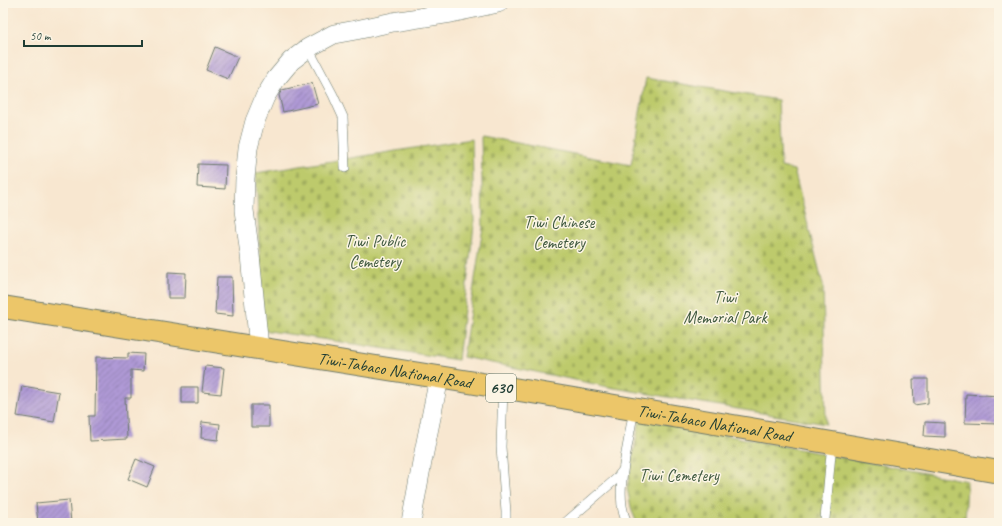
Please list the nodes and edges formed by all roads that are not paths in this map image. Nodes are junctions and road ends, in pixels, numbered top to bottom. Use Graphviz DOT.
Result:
graph roads {
  1 [pos="498,3"];
  2 [pos="308,48"];
  3 [pos="345,168"];
  4 [pos="3,307"];
  5 [pos="259,348"];
  6 [pos="439,378"];
  7 [pos="504,388"];
  8 [pos="634,410"];
  9 [pos="832,443"];
  10 [pos="623,470"];
  11 [pos="999,472"];
  12 [pos="825,519"];
  13 [pos="411,523"];
  14 [pos="506,523"];
  15 [pos="565,523"];
  16 [pos="627,523"];
  1 -- 2 [label="street"];
  2 -- 3 [label="lane"];
  2 -- 5 [label="street"];
  4 -- 5 [label="main road, Tiwi-Tabaco National Road / 630"];
  5 -- 6 [label="main road, Tiwi-Tabaco National Road / 630"];
  6 -- 7 [label="main road, Tiwi-Tabaco National Road / 630"];
  6 -- 13 [label="street"];
  7 -- 8 [label="main road, Tiwi-Tabaco National Road / 630"];
  7 -- 14 [label="lane"];
  8 -- 9 [label="main road, Tiwi-Tabaco National Road / 630"];
  8 -- 10 [label="lane"];
  9 -- 11 [label="main road, Tiwi-Tabaco National Road / 630"];
  9 -- 12 [label="lane"];
  10 -- 15 [label="lane"];
  10 -- 16 [label="lane"];
}
